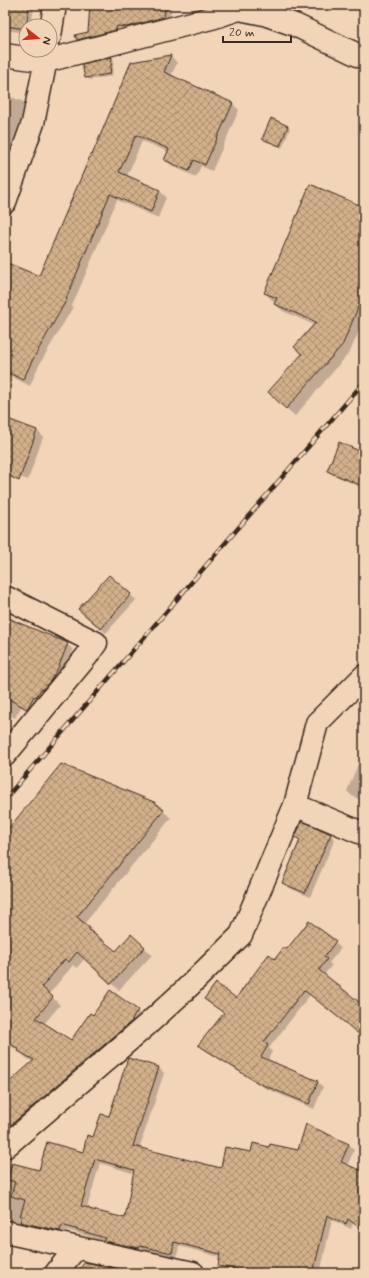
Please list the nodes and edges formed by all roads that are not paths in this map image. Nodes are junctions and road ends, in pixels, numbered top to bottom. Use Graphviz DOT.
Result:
graph roads {
  1 [pos="55,5"];
  2 [pos="217,11"];
  3 [pos="53,18"];
  4 [pos="58,53"];
  5 [pos="5,55"];
  6 [pos="18,55"];
  7 [pos="47,58"];
  8 [pos="364,58"];
  9 [pos="5,202"];
  10 [pos="5,597"];
  11 [pos="364,676"];
  12 [pos="5,755"];
  13 [pos="295,805"];
  14 [pos="364,834"];
  15 [pos="5,1147"];
  16 [pos="5,1232"];
  17 [pos="76,1248"];
  18 [pos="56,1273"];
  19 [pos="193,1273"];
  1 -- 3 [label="street"];
  2 -- 4 [label="street"];
  2 -- 8 [label="street"];
  5 -- 6 [label="street"];
  7 -- 9 [label="street"];
  10 -- 12 [label="street"];
  11 -- 13 [label="street"];
  13 -- 14 [label="street"];
  13 -- 15 [label="street"];
  16 -- 17 [label="street"];
  17 -- 18 [label="street"];
  17 -- 19 [label="street"];
}
